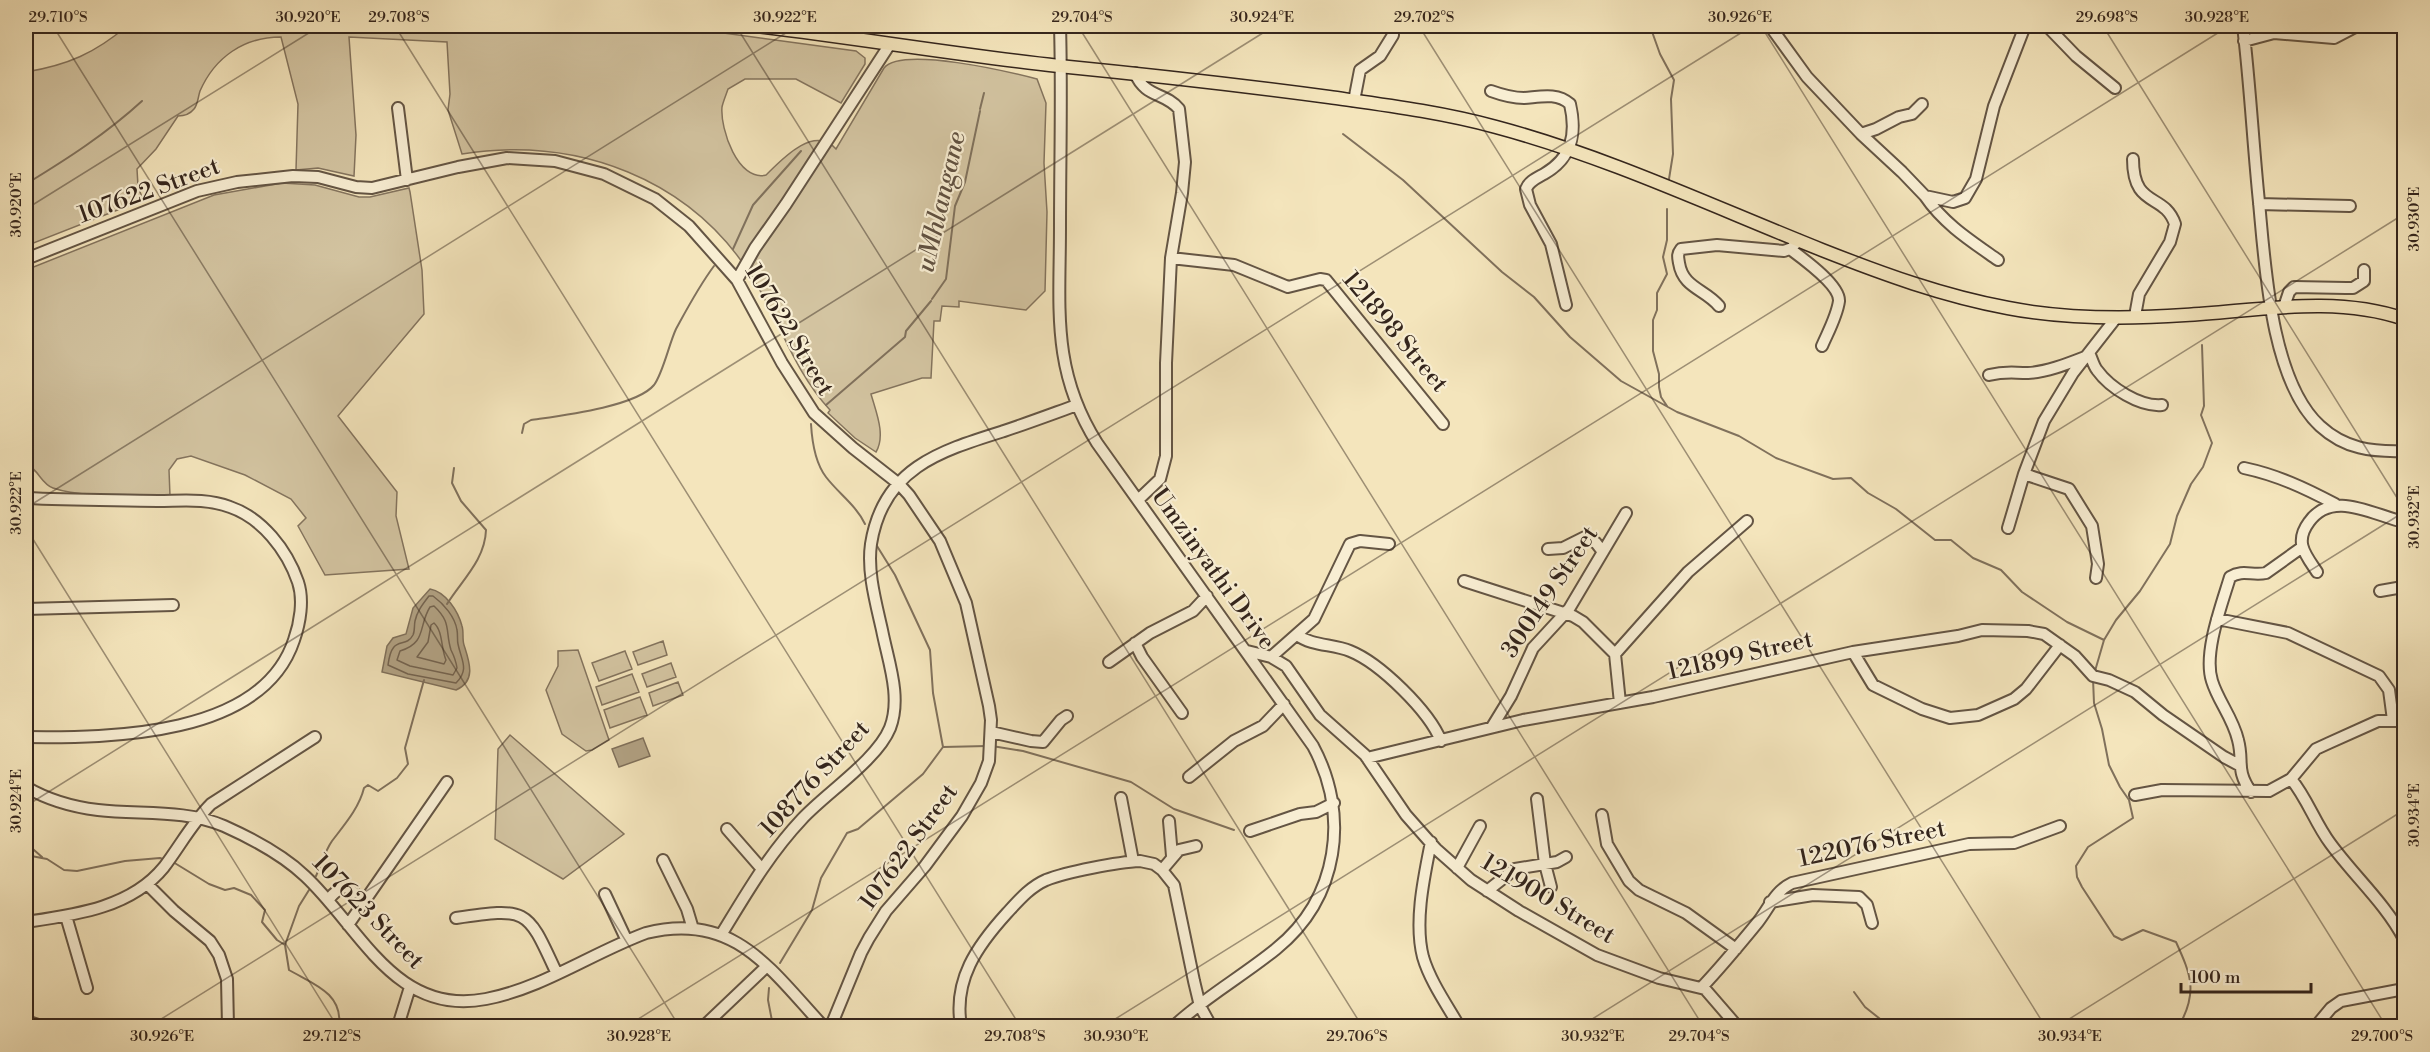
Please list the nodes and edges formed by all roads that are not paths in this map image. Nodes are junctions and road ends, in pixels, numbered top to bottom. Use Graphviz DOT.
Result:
graph roads {
  1 [pos="756,26"];
  2 [pos="1060,26"];
  3 [pos="1770,26"];
  4 [pos="2025,26"];
  5 [pos="2047,26"];
  6 [pos="2243,26"];
  7 [pos="2357,26"];
  8 [pos="1393,35"];
  9 [pos="2244,41"];
  10 [pos="890,44"];
  11 [pos="1059,66"];
  12 [pos="1135,73"];
  13 [pos="2115,88"];
  14 [pos="1491,91"];
  15 [pos="1354,100"];
  16 [pos="1922,104"];
  17 [pos="398,108"];
  18 [pos="1861,134"];
  19 [pos="1569,149"];
  20 [pos="2133,159"];
  21 [pos="406,180"];
  22 [pos="1925,196"];
  23 [pos="2259,204"];
  24 [pos="2350,206"];
  25 [pos="1794,245"];
  26 [pos="1171,258"];
  27 [pos="26,259"];
  28 [pos="1998,260"];
  29 [pos="2364,270"];
  30 [pos="737,280"];
  31 [pos="1566,305"];
  32 [pos="1719,306"];
  33 [pos="2284,307"];
  34 [pos="2270,309"];
  35 [pos="2135,316"];
  36 [pos="2116,318"];
  37 [pos="2404,319"];
  38 [pos="1822,346"];
  39 [pos="2087,355"];
  40 [pos="1989,375"];
  41 [pos="1077,405"];
  42 [pos="2162,405"];
  43 [pos="1443,424"];
  44 [pos="2404,451"];
  45 [pos="2244,468"];
  46 [pos="2024,474"];
  47 [pos="899,484"];
  48 [pos="26,498"];
  49 [pos="1138,500"];
  50 [pos="2335,504"];
  51 [pos="1626,513"];
  52 [pos="1748,520"];
  53 [pos="2404,522"];
  54 [pos="2008,528"];
  55 [pos="1389,544"];
  56 [pos="2301,548"];
  57 [pos="1548,549"];
  58 [pos="1603,552"];
  59 [pos="2317,572"];
  60 [pos="2096,578"];
  61 [pos="1464,581"];
  62 [pos="2404,590"];
  63 [pos="2380,591"];
  64 [pos="1207,596"];
  65 [pos="173,605"];
  66 [pos="26,609"];
  67 [pos="1563,615"];
  68 [pos="2217,619"];
  69 [pos="1297,635"];
  70 [pos="1135,643"];
  71 [pos="2060,645"];
  72 [pos="1247,651"];
  73 [pos="1853,652"];
  74 [pos="1614,654"];
  75 [pos="1271,657"];
  76 [pos="1109,662"];
  77 [pos="1620,703"];
  78 [pos="1284,704"];
  79 [pos="1182,713"];
  80 [pos="1067,716"];
  81 [pos="2399,720"];
  82 [pos="1492,727"];
  83 [pos="991,736"];
  84 [pos="26,737"];
  85 [pos="315,737"];
  86 [pos="1441,741"];
  87 [pos="1367,758"];
  88 [pos="2239,765"];
  89 [pos="1189,777"];
  90 [pos="2291,779"];
  91 [pos="447,782"];
  92 [pos="26,787"];
  93 [pos="2252,792"];
  94 [pos="2135,795"];
  95 [pos="1121,798"];
  96 [pos="1537,799"];
  97 [pos="1334,803"];
  98 [pos="1602,815"];
  99 [pos="197,818"];
  100 [pos="1169,821"];
  101 [pos="1480,826"];
  102 [pos="2060,826"];
  103 [pos="727,829"];
  104 [pos="1250,831"];
  105 [pos="1431,842"];
  106 [pos="1196,846"];
  107 [pos="1172,856"];
  108 [pos="1566,857"];
  109 [pos="663,860"];
  110 [pos="1133,861"];
  111 [pos="1545,864"];
  112 [pos="1456,867"];
  113 [pos="761,868"];
  114 [pos="1162,870"];
  115 [pos="147,884"];
  116 [pos="1551,887"];
  117 [pos="1487,891"];
  118 [pos="605,894"];
  119 [pos="328,900"];
  120 [pos="1770,902"];
  121 [pos="363,903"];
  122 [pos="66,916"];
  123 [pos="456,918"];
  124 [pos="26,922"];
  125 [pos="1872,923"];
  126 [pos="348,925"];
  127 [pos="693,929"];
  128 [pos="721,935"];
  129 [pos="2404,939"];
  130 [pos="627,941"];
  131 [pos="1736,949"];
  132 [pos="767,966"];
  133 [pos="557,974"];
  134 [pos="410,987"];
  135 [pos="1702,987"];
  136 [pos="87,988"];
  137 [pos="2404,989"];
  138 [pos="1200,1005"];
  139 [pos="26,1021"];
  140 [pos="41,1026"];
  141 [pos="228,1026"];
  142 [pos="398,1026"];
  143 [pos="704,1026"];
  144 [pos="823,1026"];
  145 [pos="831,1026"];
  146 [pos="961,1026"];
  147 [pos="1174,1026"];
  148 [pos="1211,1026"];
  149 [pos="1459,1026"];
  150 [pos="1737,1026"];
  151 [pos="2316,1026"];
  1 -- 10 [label="main road"];
  2 -- 11 [label="street, Umzinyathi Drive"];
  3 -- 18 [label="street"];
  4 -- 22 [label="street"];
  5 -- 13 [label="street"];
  6 -- 9 [label="street"];
  7 -- 9 [label="street"];
  8 -- 15 [label="street"];
  9 -- 23 [label="street"];
  10 -- 11 [label="main road"];
  10 -- 30 [label="street"];
  11 -- 12 [label="main road"];
  11 -- 41 [label="street, Umzinyathi Drive"];
  12 -- 15 [label="main road"];
  12 -- 26 [label="street"];
  14 -- 19 [label="street"];
  15 -- 19 [label="main road"];
  16 -- 18 [label="street"];
  17 -- 21 [label="street"];
  18 -- 22 [label="street"];
  19 -- 25 [label="main road"];
  19 -- 31 [label="street"];
  20 -- 35 [label="street"];
  21 -- 27 [label="street, 107622 Street"];
  21 -- 30 [label="street, 107622 Street"];
  22 -- 28 [label="street"];
  23 -- 24 [label="street"];
  23 -- 34 [label="street"];
  25 -- 32 [label="street"];
  25 -- 36 [label="main road"];
  25 -- 38 [label="street"];
  26 -- 43 [label="street, 121898 Street"];
  26 -- 49 [label="street"];
  29 -- 33 [label="street"];
  30 -- 47 [label="street, 107622 Street"];
  33 -- 34 [label="main road"];
  33 -- 37 [label="main road"];
  34 -- 35 [label="main road"];
  34 -- 44 [label="street"];
  35 -- 36 [label="main road"];
  36 -- 39 [label="street"];
  39 -- 40 [label="street"];
  39 -- 42 [label="street"];
  39 -- 46 [label="street"];
  41 -- 47 [label="street, 108776 Street"];
  41 -- 49 [label="street, Umzinyathi Drive"];
  45 -- 50 [label="street"];
  46 -- 54 [label="street"];
  46 -- 60 [label="street"];
  47 -- 83 [label="street, 107622 Street"];
  47 -- 113 [label="street, 108776 Street"];
  48 -- 84 [label="street"];
  49 -- 64 [label="street, Umzinyathi Drive"];
  50 -- 53 [label="street"];
  50 -- 56 [label="street"];
  51 -- 58 [label="street, 300149 Street"];
  52 -- 74 [label="street"];
  55 -- 69 [label="street"];
  56 -- 59 [label="street"];
  56 -- 68 [label="street"];
  57 -- 58 [label="street"];
  58 -- 67 [label="street, 300149 Street"];
  61 -- 67 [label="street"];
  62 -- 63 [label="street"];
  64 -- 70 [label="street"];
  64 -- 72 [label="street, Umzinyathi Drive"];
  65 -- 66 [label="street"];
  67 -- 74 [label="street"];
  67 -- 82 [label="street, 300149 Street"];
  68 -- 81 [label="street"];
  68 -- 88 [label="street"];
  69 -- 75 [label="street"];
  69 -- 86 [label="street"];
  70 -- 76 [label="street"];
  70 -- 79 [label="street"];
  71 -- 73 [label="street, 121899 Street"];
  71 -- 73 [label="street"];
  71 -- 88 [label="street, 121899 Street"];
  72 -- 75 [label="street"];
  72 -- 78 [label="street, Umzinyathi Drive"];
  73 -- 77 [label="street, 121899 Street"];
  74 -- 77 [label="street"];
  75 -- 87 [label="street, 121900 Street"];
  77 -- 82 [label="street, 121899 Street"];
  78 -- 89 [label="street"];
  78 -- 97 [label="street, Umzinyathi Drive"];
  80 -- 83 [label="street"];
  81 -- 90 [label="street"];
  82 -- 86 [label="street, 121899 Street"];
  83 -- 145 [label="street, 107622 Street"];
  85 -- 99 [label="street"];
  86 -- 87 [label="street, 121899 Street"];
  87 -- 105 [label="street, 121900 Street"];
  88 -- 93 [label="street"];
  90 -- 93 [label="street"];
  90 -- 129 [label="street"];
  91 -- 121 [label="street"];
  92 -- 99 [label="street, 107623 Street"];
  93 -- 94 [label="street"];
  95 -- 110 [label="street"];
  96 -- 111 [label="street"];
  97 -- 104 [label="street"];
  97 -- 138 [label="street, Umzinyathi Drive"];
  98 -- 131 [label="street"];
  99 -- 115 [label="street"];
  99 -- 119 [label="street, 107623 Street"];
  100 -- 107 [label="street"];
  101 -- 112 [label="street"];
  102 -- 120 [label="street, 122076 Street"];
  103 -- 113 [label="street"];
  105 -- 112 [label="street, 121900 Street"];
  105 -- 149 [label="street"];
  106 -- 107 [label="street"];
  107 -- 114 [label="street"];
  108 -- 111 [label="street"];
  109 -- 127 [label="street"];
  110 -- 114 [label="street"];
  110 -- 146 [label="street"];
  111 -- 116 [label="street"];
  111 -- 117 [label="street"];
  112 -- 117 [label="street, 121900 Street"];
  113 -- 128 [label="street, 108776 Street"];
  114 -- 138 [label="street"];
  115 -- 122 [label="street"];
  115 -- 141 [label="street"];
  117 -- 135 [label="street, 121900 Street"];
  118 -- 130 [label="street"];
  119 -- 121 [label="street"];
  119 -- 126 [label="street, 107623 Street"];
  120 -- 125 [label="street"];
  120 -- 131 [label="street, 122076 Street"];
  121 -- 126 [label="street"];
  122 -- 124 [label="street"];
  122 -- 136 [label="street"];
  123 -- 133 [label="street"];
  126 -- 134 [label="street, 107623 Street"];
  127 -- 128 [label="street, 107623 Street"];
  127 -- 130 [label="street, 107623 Street"];
  128 -- 132 [label="street, 107623 Street"];
  130 -- 133 [label="street, 107623 Street"];
  131 -- 135 [label="street, 122076 Street"];
  132 -- 143 [label="street"];
  132 -- 144 [label="street, 107623 Street"];
  133 -- 134 [label="street, 107623 Street"];
  134 -- 142 [label="street"];
  135 -- 150 [label="street"];
  137 -- 151 [label="street"];
  138 -- 147 [label="street, Umzinyathi Drive"];
  138 -- 148 [label="street"];
  139 -- 140 [label="street"];
}
